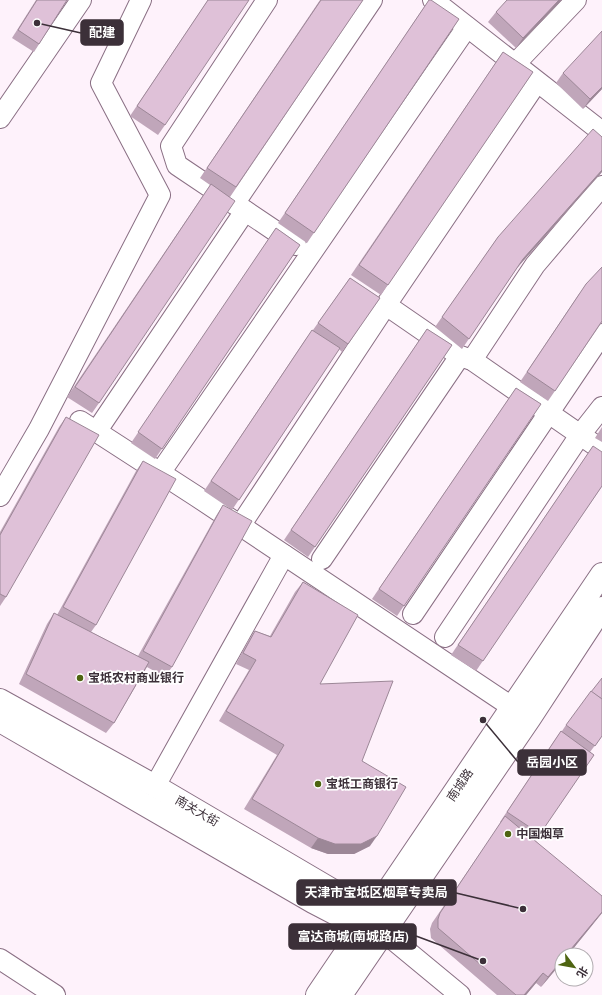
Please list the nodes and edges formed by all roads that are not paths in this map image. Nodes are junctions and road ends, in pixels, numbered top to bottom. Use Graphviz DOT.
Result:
graph roads {
  1 [pos="81,0"];
  2 [pos="141,0"];
  3 [pos="267,0"];
  4 [pos="372,0"];
  5 [pos="576,0"];
  6 [pos="443,3"];
  7 [pos="467,27"];
  8 [pos="515,64"];
  9 [pos="537,82"];
  10 [pos="0,118"];
  11 [pos="598,122"];
  12 [pos="602,186"];
  13 [pos="240,207"];
  14 [pos="310,254"];
  15 [pos="386,305"];
  16 [pos="602,334"];
  17 [pos="466,358"];
  18 [pos="602,407"];
  19 [pos="547,413"];
  20 [pos="580,435"];
  21 [pos="602,450"];
  22 [pos="160,473"];
  23 [pos="0,496"];
  24 [pos="240,526"];
  25 [pos="284,555"];
  26 [pos="322,559"];
  27 [pos="602,574"];
  28 [pos="602,608"];
  29 [pos="413,614"];
  30 [pos="445,636"];
  31 [pos="0,700"];
  32 [pos="512,707"];
  33 [pos="0,721"];
  34 [pos="155,786"];
  35 [pos="368,921"];
  36 [pos="385,933"];
  37 [pos="0,959"];
  38 [pos="55,995"];
  39 [pos="317,995"];
  40 [pos="341,995"];
  41 [pos="460,995"];
  1 -- 10 [label="street"];
  2 -- 23 [label="street"];
  3 -- 13 [label="street"];
  4 -- 13 [label="street"];
  5 -- 8 [label="street"];
  6 -- 7 [label="street"];
  7 -- 8 [label="street"];
  7 -- 14 [label="street"];
  8 -- 9 [label="street"];
  9 -- 11 [label="street"];
  9 -- 15 [label="street"];
  12 -- 17 [label="street"];
  13 -- 14 [label="street"];
  13 -- 22 [label="street"];
  14 -- 22 [label="street"];
  15 -- 17 [label="street"];
  15 -- 24 [label="street"];
  16 -- 19 [label="street"];
  17 -- 19 [label="street"];
  17 -- 26 [label="street"];
  18 -- 20 [label="street"];
  19 -- 20 [label="street"];
  19 -- 29 [label="street"];
  20 -- 21 [label="street"];
  20 -- 30 [label="street"];
  22 -- 24 [label="street"];
  24 -- 25 [label="street"];
  25 -- 32 [label="street"];
  25 -- 34 [label="street"];
  27 -- 32 [label="main road, 南城路"];
  28 -- 36 [label="main road, 南城路"];
  31 -- 34 [label="main road, 南关大街"];
  32 -- 35 [label="main road, 南城路"];
  33 -- 35 [label="main road, 南关大街"];
  34 -- 35 [label="main road, 南关大街"];
  35 -- 36 [label="main road, 南关大街"];
  35 -- 39 [label="main road, 南城路"];
  36 -- 40 [label="main road, 南城路"];
  36 -- 41 [label="street, 南关大街"];
  37 -- 38 [label="street"];
}
